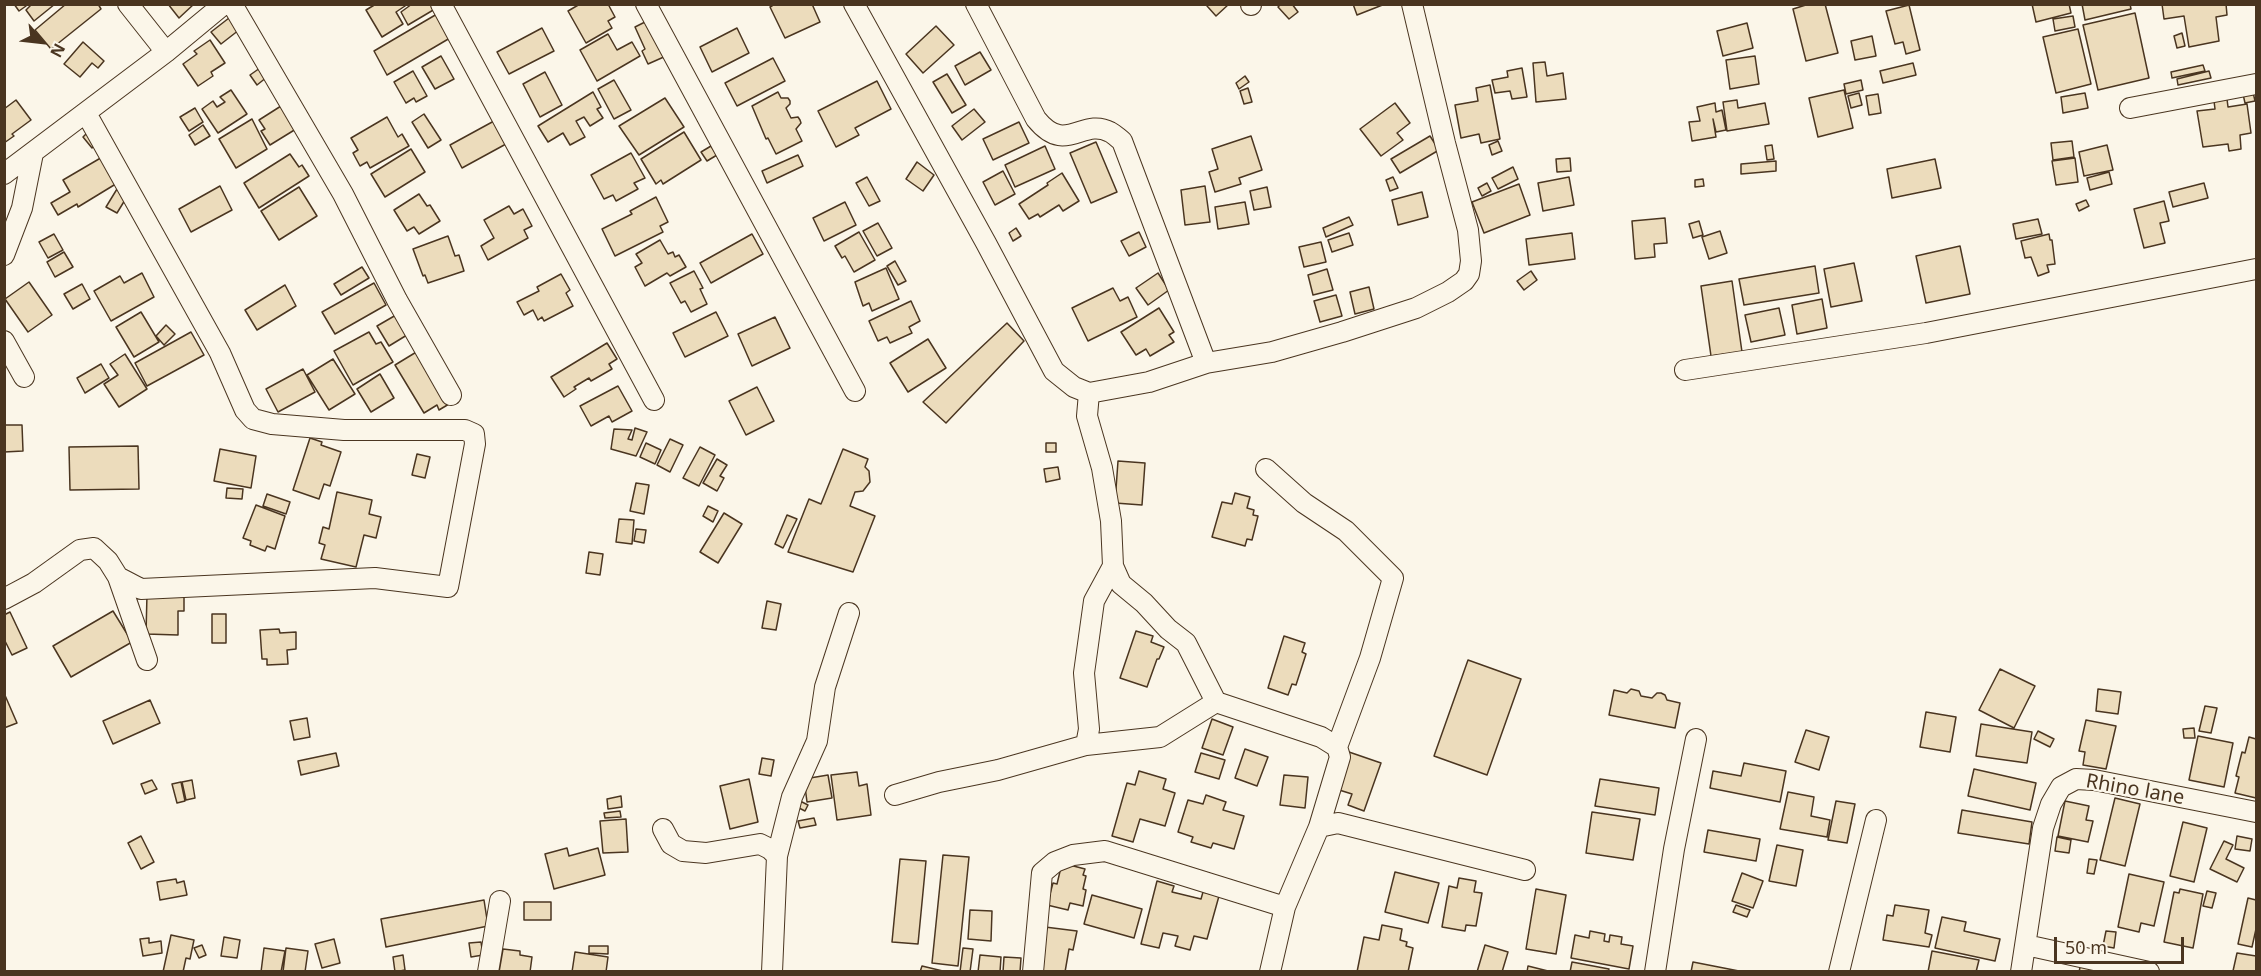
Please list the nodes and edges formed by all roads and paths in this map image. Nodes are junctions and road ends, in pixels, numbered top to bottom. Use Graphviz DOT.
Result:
graph roads {
  1 [pos="128,4"];
  2 [pos="224,4"];
  3 [pos="232,4"];
  4 [pos="441,4"];
  5 [pos="646,4"];
  6 [pos="854,4"];
  7 [pos="976,4"];
  8 [pos="1412,4"];
  9 [pos="166,52"];
  10 [pos="2256,84"];
  11 [pos="2130,108"];
  12 [pos="86,113"];
  13 [pos="33,153"];
  14 [pos="4,174"];
  15 [pos="4,255"];
  16 [pos="2256,269"];
  17 [pos="4,341"];
  18 [pos="1206,363"];
  19 [pos="1685,370"];
  20 [pos="24,377"];
  21 [pos="855,391"];
  22 [pos="1089,393"];
  23 [pos="451,395"];
  24 [pos="654,400"];
  25 [pos="1266,469"];
  26 [pos="1113,566"];
  27 [pos="118,577"];
  28 [pos="4,599"];
  29 [pos="849,613"];
  30 [pos="147,660"];
  31 [pos="1216,702"];
  32 [pos="1696,739"];
  33 [pos="1086,745"];
  34 [pos="1337,747"];
  35 [pos="895,795"];
  36 [pos="2256,812"];
  37 [pos="1876,820"];
  38 [pos="1319,827"];
  39 [pos="663,829"];
  40 [pos="777,856"];
  41 [pos="1526,870"];
  42 [pos="500,901"];
  43 [pos="1285,906"];
  44 [pos="2026,945"];
  45 [pos="488,972"];
  46 [pos="772,972"];
  47 [pos="1033,972"];
  48 [pos="1270,972"];
  49 [pos="1655,972"];
  50 [pos="1839,972"];
  51 [pos="2021,972"];
  52 [pos="2149,972"];
  1 -- 9 [label="street"];
  2 -- 9 [label="street"];
  3 -- 23 [label="street"];
  4 -- 24 [label="street"];
  5 -- 21 [label="street"];
  6 -- 22 [label="street"];
  7 -- 18 [label="street"];
  8 -- 18 [label="street"];
  9 -- 12 [label="street"];
  10 -- 11 [label="street"];
  12 -- 13 [label="street"];
  12 -- 27 [label="street"];
  13 -- 14 [label="street"];
  13 -- 15 [label="street"];
  16 -- 19 [label="street"];
  17 -- 20 [label="street"];
  18 -- 22 [label="street"];
  22 -- 26 [label="street"];
  25 -- 34 [label="street"];
  26 -- 31 [label="street"];
  26 -- 33 [label="street"];
  27 -- 28 [label="street"];
  27 -- 30 [label="street"];
  29 -- 40 [label="street"];
  31 -- 33 [label="street"];
  31 -- 34 [label="street"];
  32 -- 49 [label="street"];
  33 -- 35 [label="street"];
  34 -- 38 [label="street"];
  36 -- 44 [label="street, Rhino lane"];
  37 -- 50 [label="street"];
  38 -- 41 [label="street"];
  38 -- 43 [label="street"];
  39 -- 40 [label="street"];
  40 -- 46 [label="street"];
  42 -- 45 [label="street"];
  43 -- 47 [label="street"];
  43 -- 48 [label="street"];
  44 -- 51 [label="street, Rhino lane"];
  44 -- 52 [label="street"];
}
